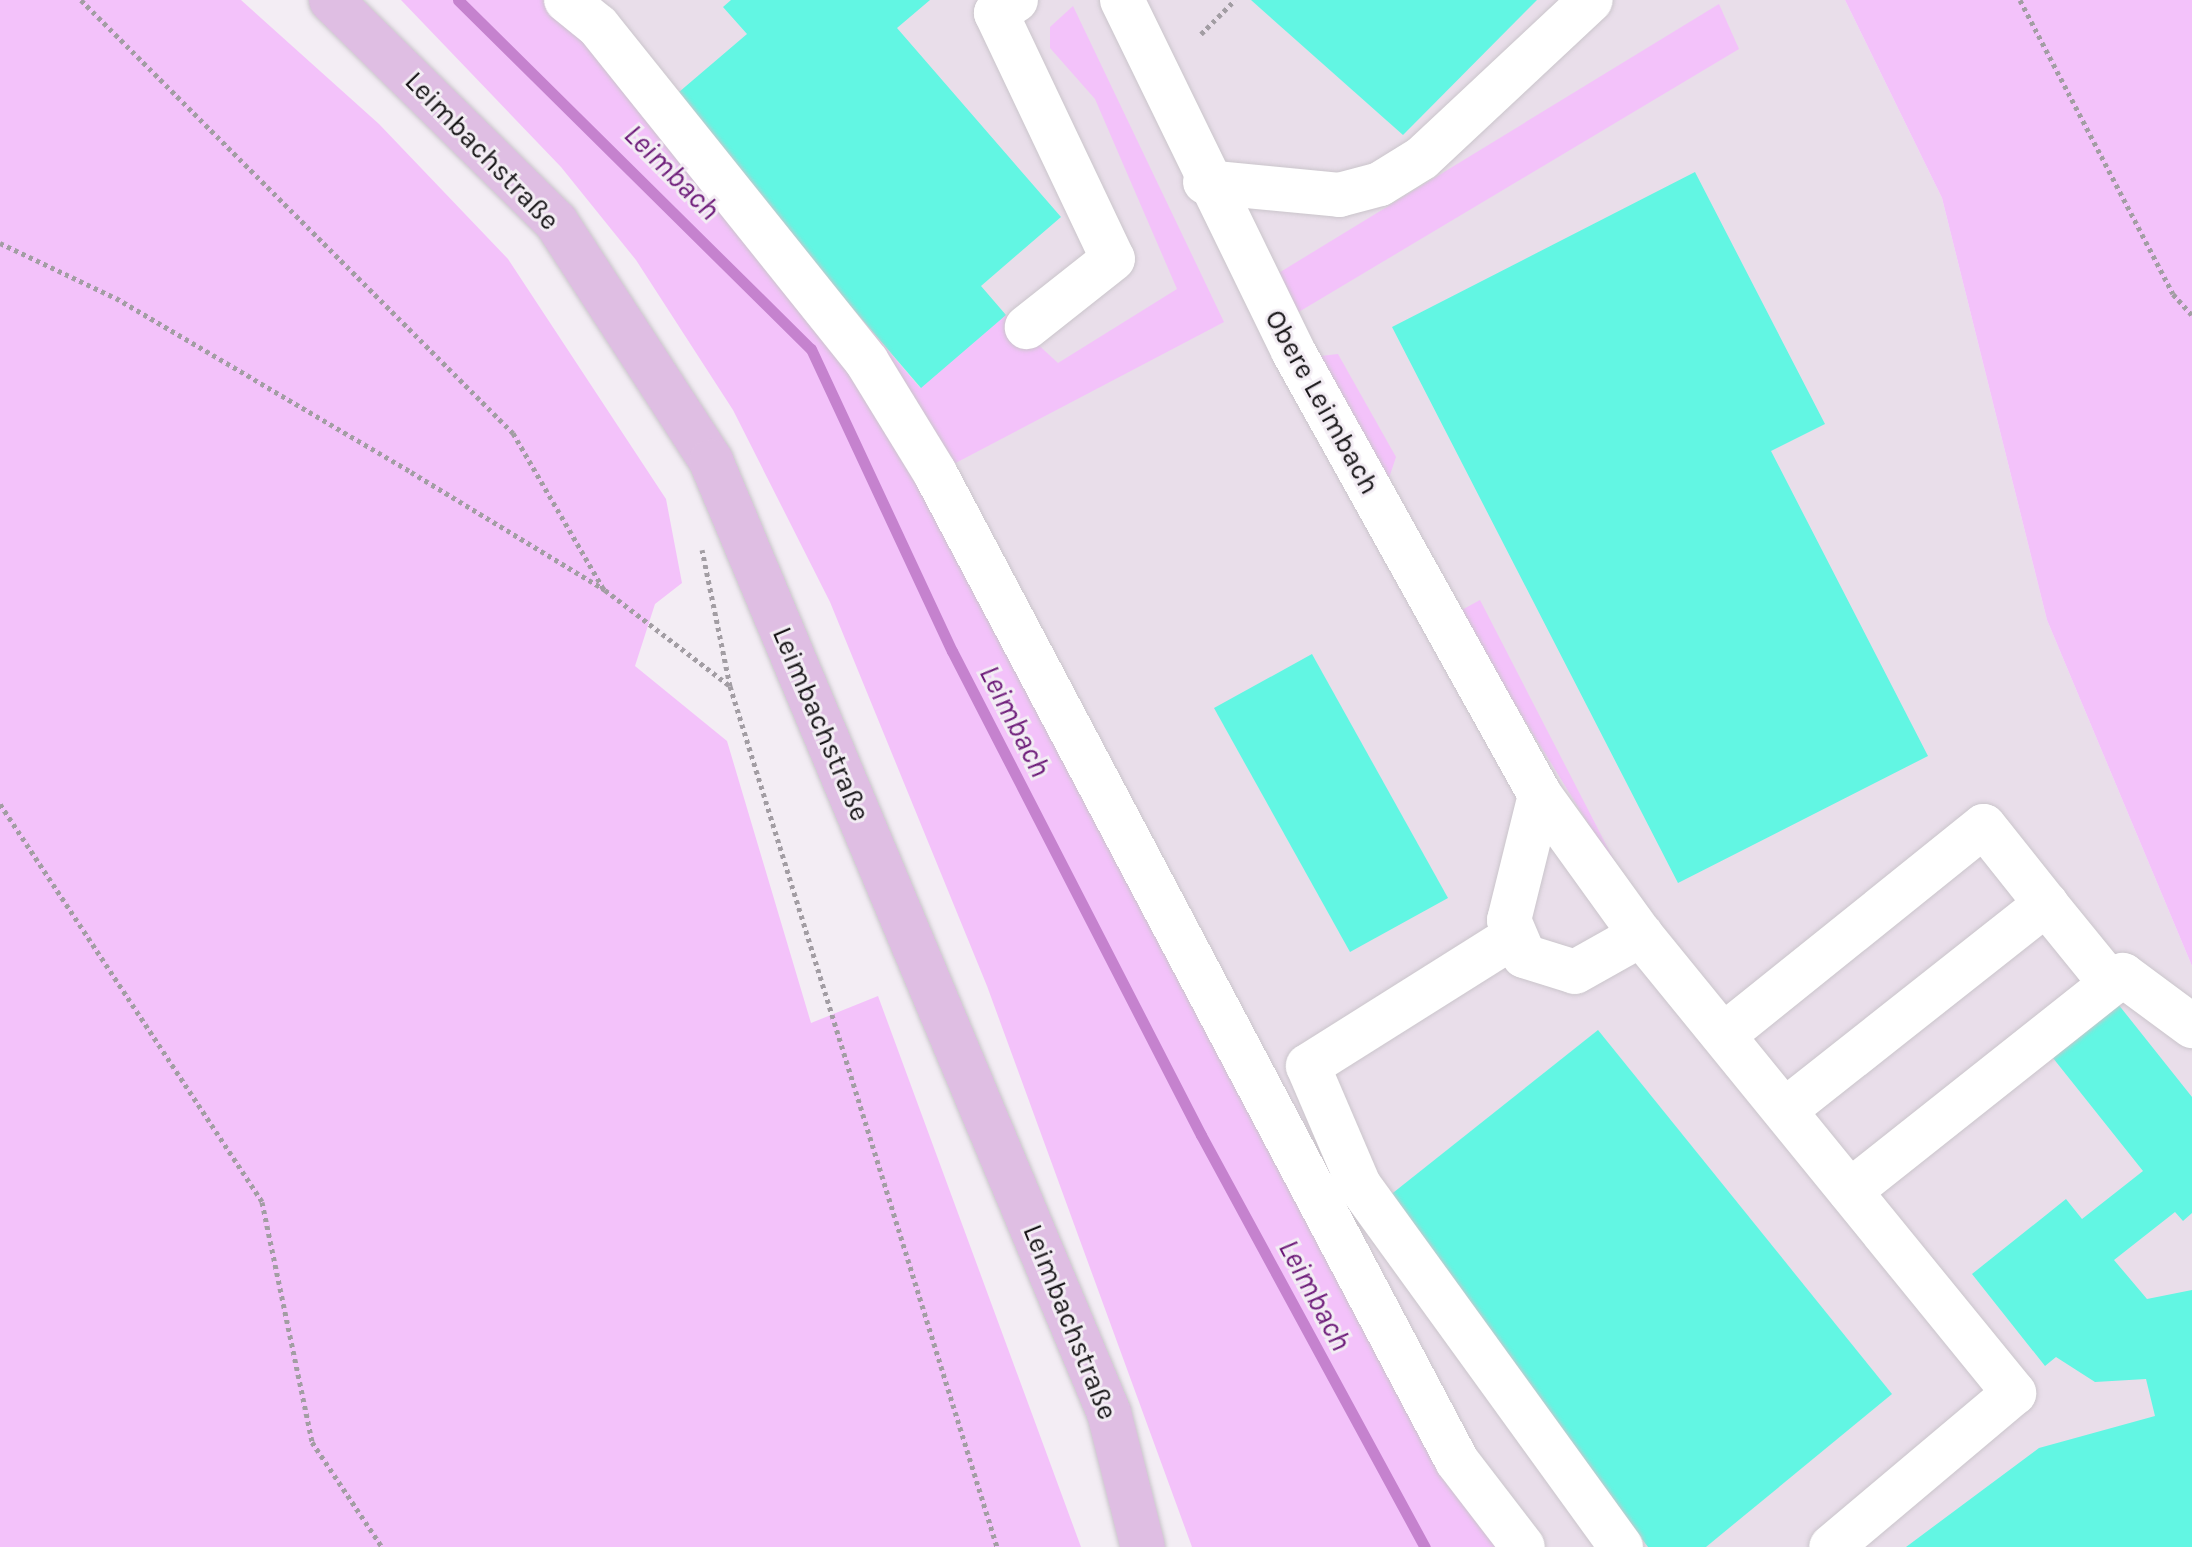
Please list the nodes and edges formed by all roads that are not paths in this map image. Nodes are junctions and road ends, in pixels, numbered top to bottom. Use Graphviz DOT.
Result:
graph roads {
  1 [pos="331,0"];
  2 [pos="566,0"];
  3 [pos="1016,0"];
  4 [pos="1122,0"];
  5 [pos="1591,0"];
  6 [pos="1205,182"];
  7 [pos="1027,327"];
  8 [pos="1540,795"];
  9 [pos="2046,904"];
  10 [pos="1641,935"];
  11 [pos="1511,938"];
  12 [pos="2111,984"];
  13 [pos="2192,1026"];
  14 [pos="1725,1034"];
  15 [pos="1785,1110"];
  16 [pos="1850,1191"];
  17 [pos="1143,1547"];
  18 [pos="1523,1547"];
  19 [pos="1621,1547"];
  20 [pos="1831,1547"];
  1 -- 17 [label="main road, Leimbachstraße"];
  2 -- 18 [label="street"];
  3 -- 7 [label="street"];
  4 -- 6 [label="street, Obere Leimbach"];
  5 -- 6 [label="street"];
  6 -- 8 [label="street, Obere Leimbach"];
  8 -- 10 [label="street, Obere Leimbach"];
  8 -- 11 [label="street"];
  9 -- 12 [label="street"];
  9 -- 14 [label="street"];
  9 -- 15 [label="street"];
  10 -- 11 [label="street"];
  10 -- 14 [label="street, Obere Leimbach"];
  11 -- 19 [label="street"];
  12 -- 13 [label="street"];
  12 -- 16 [label="street"];
  14 -- 15 [label="street, Obere Leimbach"];
  15 -- 16 [label="street, Obere Leimbach"];
  16 -- 20 [label="street, Obere Leimbach"];
}
